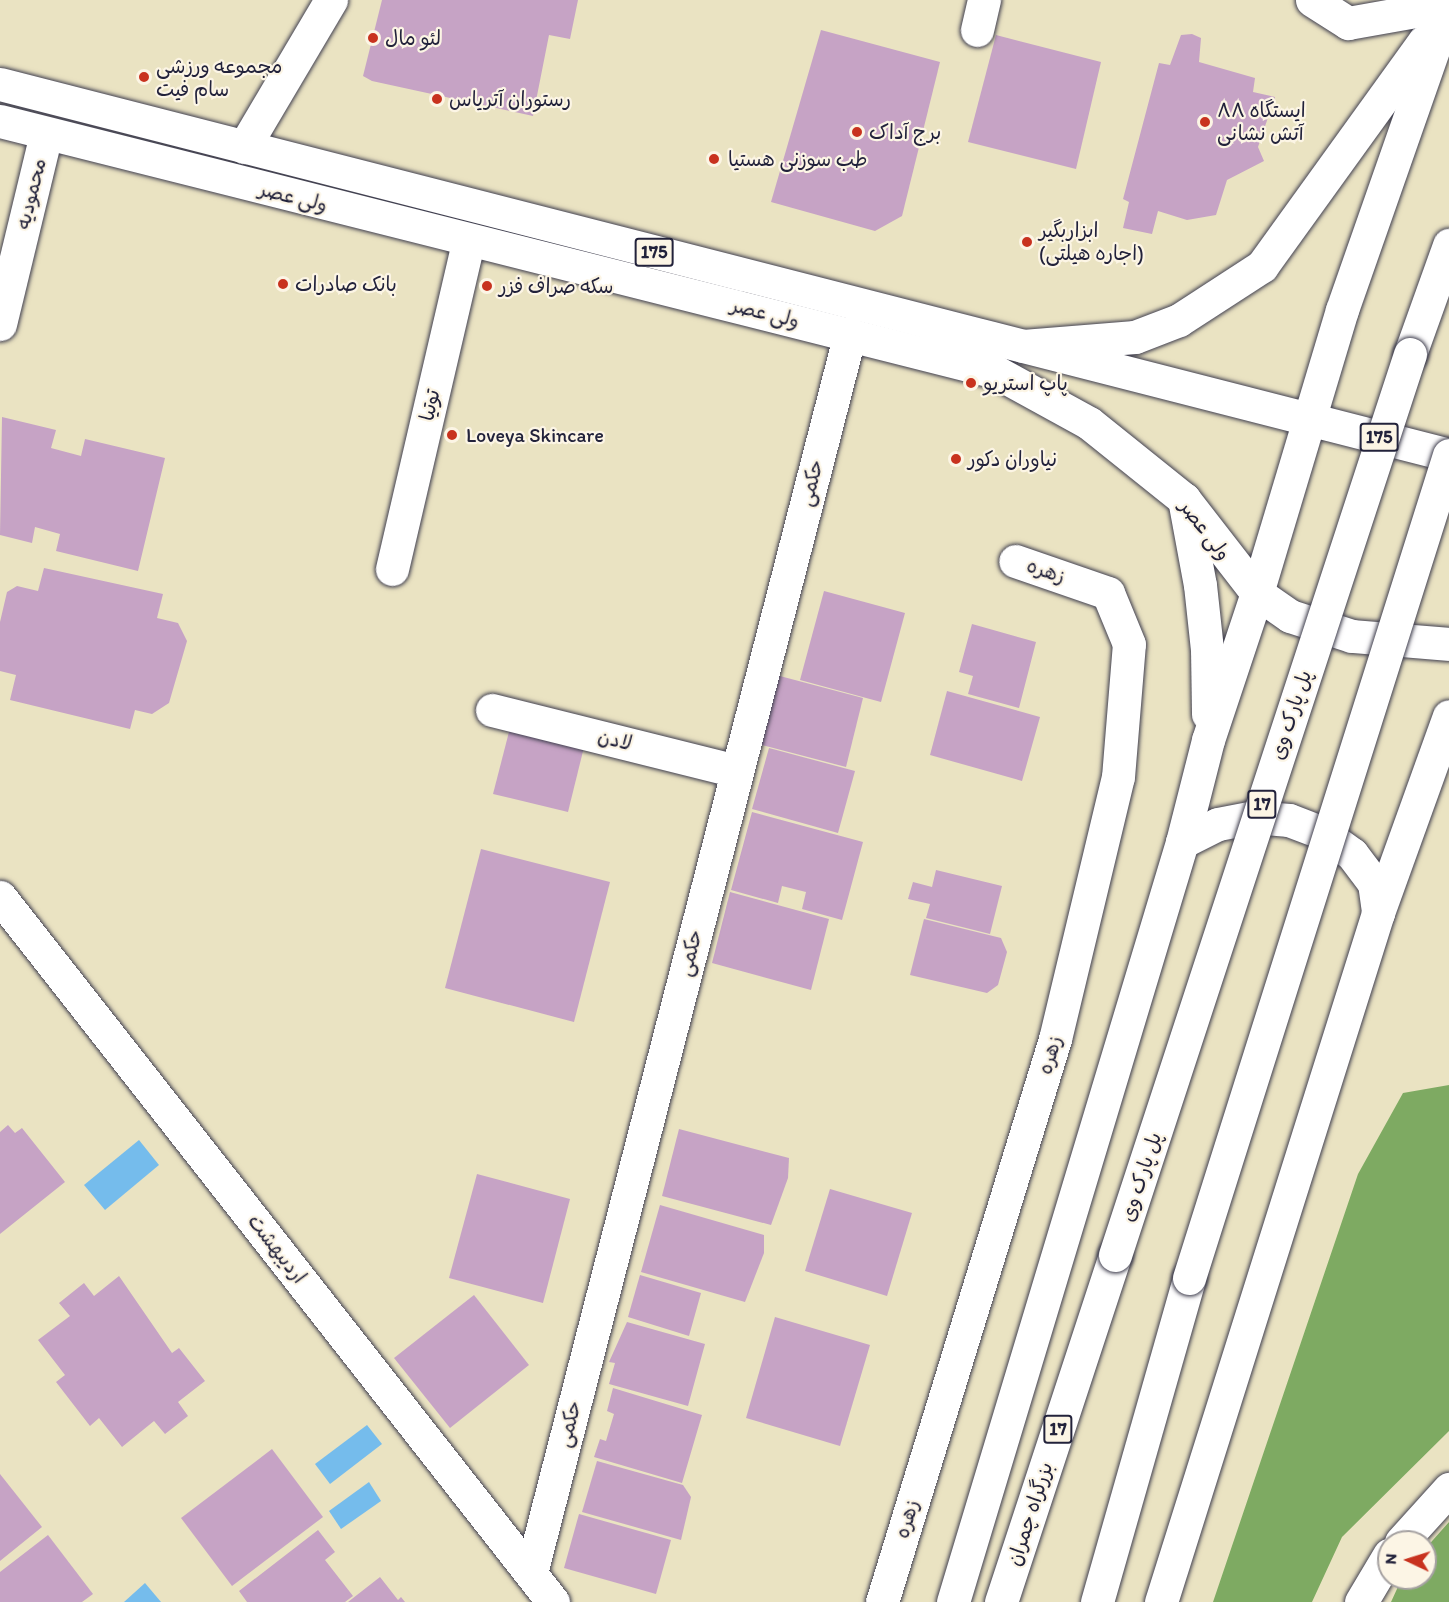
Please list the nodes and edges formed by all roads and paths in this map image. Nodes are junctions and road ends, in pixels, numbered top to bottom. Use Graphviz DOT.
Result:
graph roads {
  1 [pos="331,0"];
  2 [pos="1312,0"];
  3 [pos="1449,5"];
  4 [pos="0,84"];
  5 [pos="0,121"];
  6 [pos="46,134"];
  7 [pos="244,147"];
  8 [pos="468,242"];
  9 [pos="1449,245"];
  10 [pos="0,324"];
  11 [pos="850,333"];
  12 [pos="1023,346"];
  13 [pos="1309,419"];
  14 [pos="1449,455"];
  15 [pos="1184,499"];
  16 [pos="1015,561"];
  17 [pos="392,569"];
  18 [pos="1257,593"];
  19 [pos="1449,644"];
  20 [pos="492,710"];
  21 [pos="1449,716"];
  22 [pos="1208,740"];
  23 [pos="737,771"];
  24 [pos="1182,842"];
  25 [pos="0,897"];
  26 [pos="1378,913"];
  27 [pos="1115,1255"];
  28 [pos="1449,1490"];
  29 [pos="1412,1530"];
  30 [pos="531,1573"];
  31 [pos="1377,1576"];
  32 [pos="553,1602"];
  33 [pos="882,1602"];
  34 [pos="953,1602"];
  35 [pos="1001,1602"];
  36 [pos="1097,1602"];
  37 [pos="1161,1602"];
  38 [pos="1361,1602"];
  1 -- 7 [label="main road"];
  2 -- 3 [label="main road"];
  3 -- 12 [label="main road"];
  3 -- 13 [label="main road"];
  4 -- 7 [label="main road, ولی عصر / 175"];
  5 -- 6 [label="main road, ولی عصر / 175"];
  6 -- 8 [label="main road, ولی عصر / 175"];
  6 -- 10 [label="main road, محمودیه"];
  7 -- 12 [label="main road, ولی عصر / 175"];
  8 -- 11 [label="main road, ولی عصر / 175"];
  8 -- 17 [label="main road, توتیا"];
  9 -- 27 [label="main road, پل پارک وی / 17, bridge"];
  11 -- 15 [label="main road, ولی عصر / 175"];
  11 -- 23 [label="main road, حکمی"];
  12 -- 13 [label="main road, ولی عصر / 175"];
  13 -- 14 [label="main road, ولی عصر / 175"];
  13 -- 18 [label="main road"];
  14 -- 36 [label="main road, bridge"];
  15 -- 18 [label="main road, ولی عصر"];
  15 -- 22 [label="main road"];
  16 -- 33 [label="main road, زهره"];
  18 -- 19 [label="main road, ولی عصر"];
  18 -- 22 [label="main road"];
  20 -- 23 [label="main road, لادن"];
  21 -- 26 [label="main road"];
  22 -- 24 [label="main road"];
  23 -- 30 [label="main road, حکمی"];
  24 -- 26 [label="main road"];
  24 -- 34 [label="main road"];
  25 -- 30 [label="main road, اردیبهشت"];
  26 -- 37 [label="main road"];
  27 -- 35 [label="main road, بزرگراه چمران / 17"];
  28 -- 29 [label="main road"];
  30 -- 32 [label="main road, اردیبهشت"];
  31 -- 38 [label="main road"];
}
